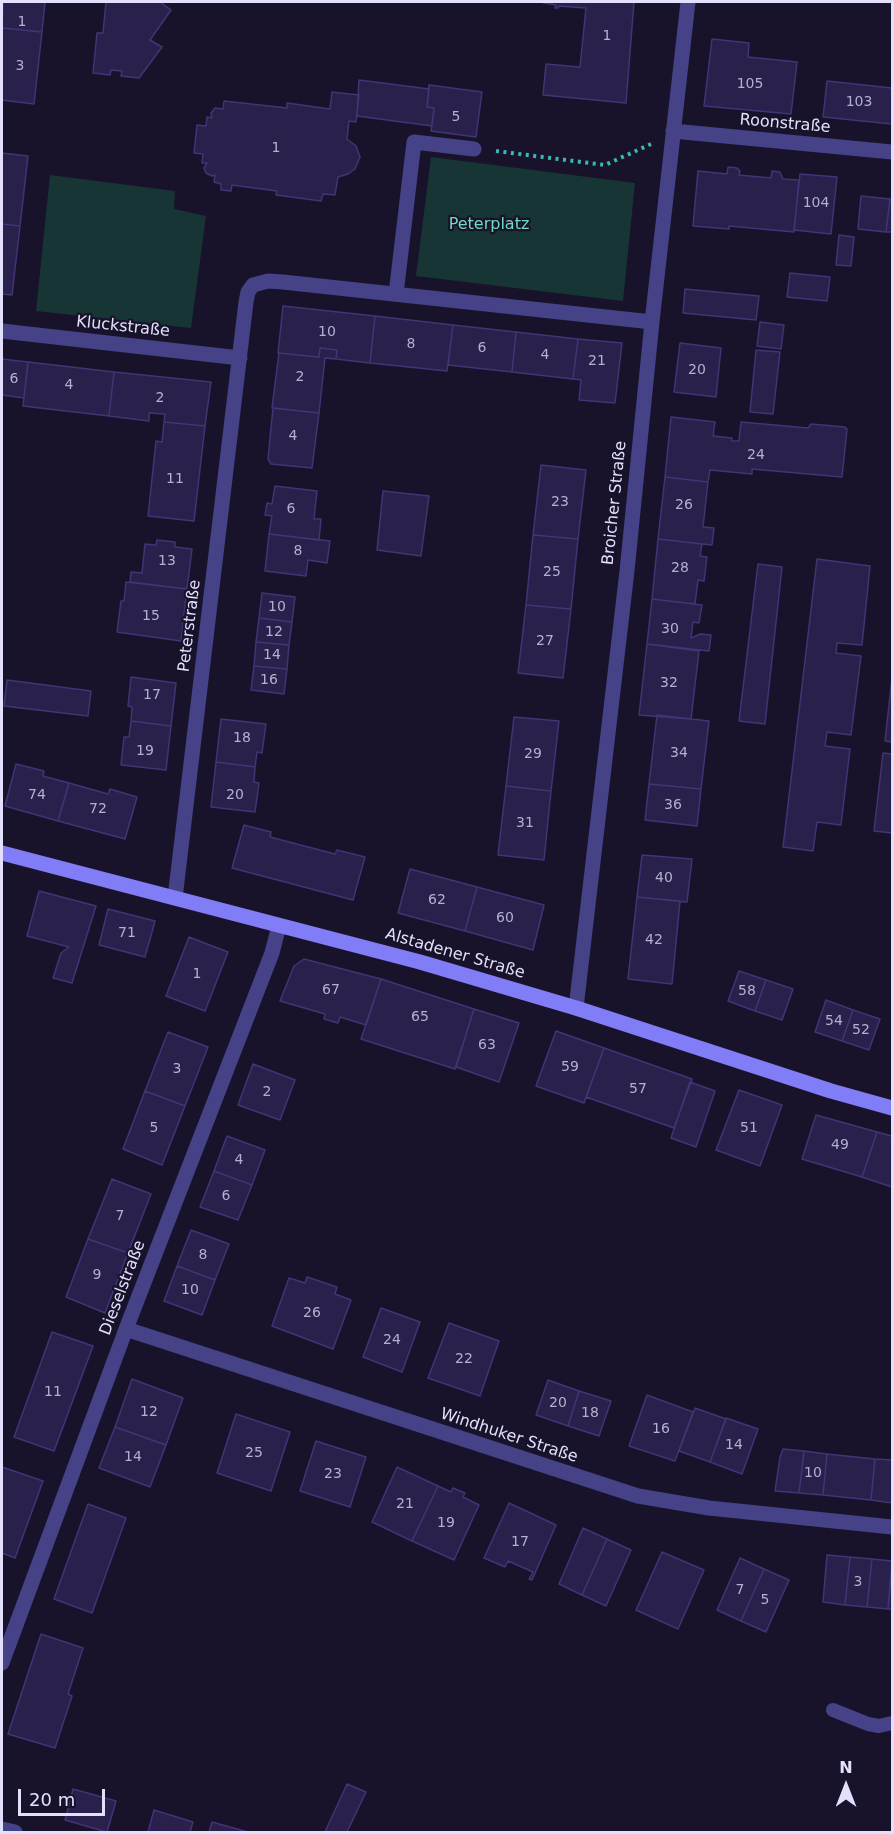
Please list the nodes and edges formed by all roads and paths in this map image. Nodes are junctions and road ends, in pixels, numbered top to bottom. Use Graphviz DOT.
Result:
graph roads {
  1 [pos="688,2"];
  2 [pos="673,131"];
  3 [pos="474,149"];
  4 [pos="892,152"];
  5 [pos="396,294"];
  6 [pos="652,322"];
  7 [pos="2,331"];
  8 [pos="240,358"];
  9 [pos="2,853"];
  10 [pos="176,898"];
  11 [pos="279,926"];
  12 [pos="576,1008"];
  13 [pos="892,1108"];
  14 [pos="126,1329"];
  15 [pos="892,1527"];
  16 [pos="2,1663"];
  17 [pos="834,1710"];
  18 [pos="892,1723"];
  19 [pos="2,1829"];
  20 [pos="15,1833"];
  1 -- 2 [label="street, Broicher Straße"];
  2 -- 3 [label="path"];
  2 -- 4 [label="street, Roonstraße"];
  2 -- 6 [label="street, Broicher Straße"];
  3 -- 5 [label="street"];
  5 -- 6 [label="street"];
  5 -- 8 [label="street"];
  6 -- 12 [label="street, Broicher Straße"];
  7 -- 8 [label="street, Kluckstraße"];
  8 -- 10 [label="street, Peterstraße"];
  9 -- 10 [label="street, Alstadener Straße"];
  10 -- 11 [label="street, Alstadener Straße"];
  11 -- 12 [label="street, Alstadener Straße"];
  11 -- 14 [label="street, Dieselstraße"];
  12 -- 13 [label="street, Alstadener Straße"];
  14 -- 15 [label="street, Windhuker Straße"];
  14 -- 16 [label="street, Dieselstraße"];
  17 -- 18 [label="lane"];
  19 -- 20 [label="street"];
}
